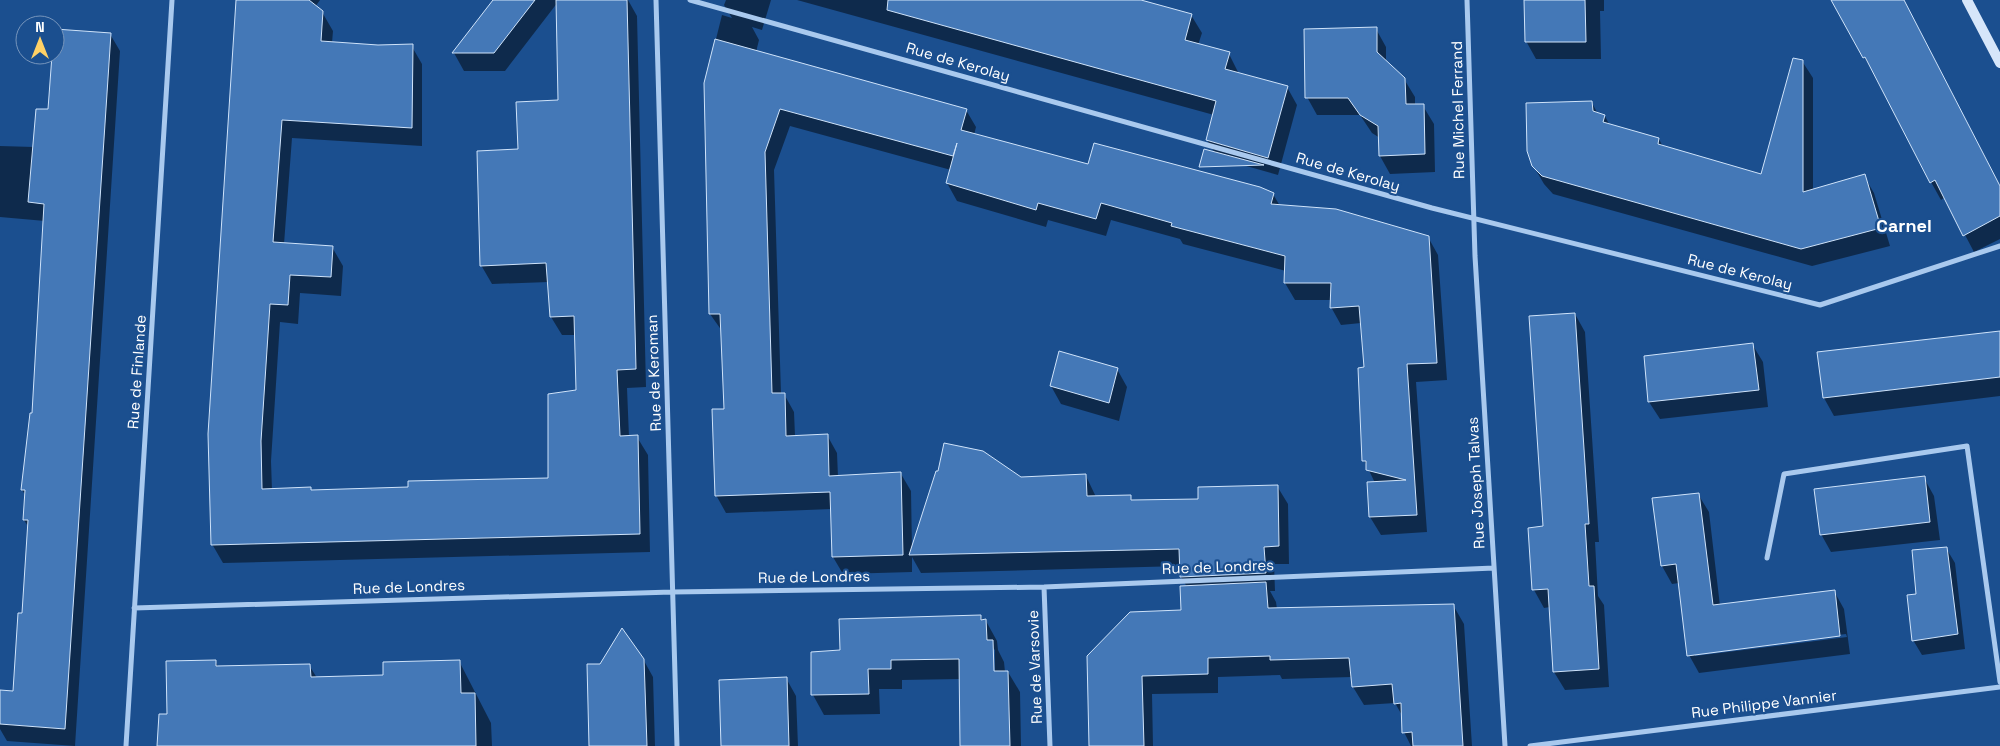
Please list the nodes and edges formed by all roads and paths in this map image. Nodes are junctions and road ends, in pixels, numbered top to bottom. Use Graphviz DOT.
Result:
graph roads {
  1 [pos="172,0"];
  2 [pos="656,0"];
  3 [pos="690,0"];
  4 [pos="1467,0"];
  5 [pos="1968,0"];
  6 [pos="2000,63"];
  7 [pos="1473,219"];
  8 [pos="2000,246"];
  9 [pos="1767,558"];
  10 [pos="1494,568"];
  11 [pos="1044,586"];
  12 [pos="672,592"];
  13 [pos="134,608"];
  14 [pos="2000,682"];
  15 [pos="2000,687"];
  16 [pos="126,746"];
  17 [pos="677,746"];
  18 [pos="1050,746"];
  19 [pos="1505,746"];
  20 [pos="1530,746"];
  1 -- 13 [label="street, Rue de Finlande"];
  2 -- 12 [label="street, Rue de Keroman"];
  3 -- 7 [label="street, Rue de Kerolay"];
  4 -- 7 [label="street, Rue Michel Ferrand"];
  5 -- 6 [label="main road"];
  7 -- 8 [label="street, Rue de Kerolay"];
  7 -- 10 [label="street, Rue Joseph Talvas"];
  9 -- 14 [label="street"];
  10 -- 11 [label="street, Rue de Londres"];
  10 -- 19 [label="street, Rue Joseph Talvas"];
  11 -- 12 [label="street, Rue de Londres"];
  11 -- 18 [label="street, Rue de Varsovie"];
  12 -- 13 [label="street, Rue de Londres"];
  12 -- 17 [label="street, Rue de Keroman"];
  13 -- 16 [label="street, Rue de Finlande"];
  15 -- 20 [label="street, Rue Philippe Vannier"];
}
